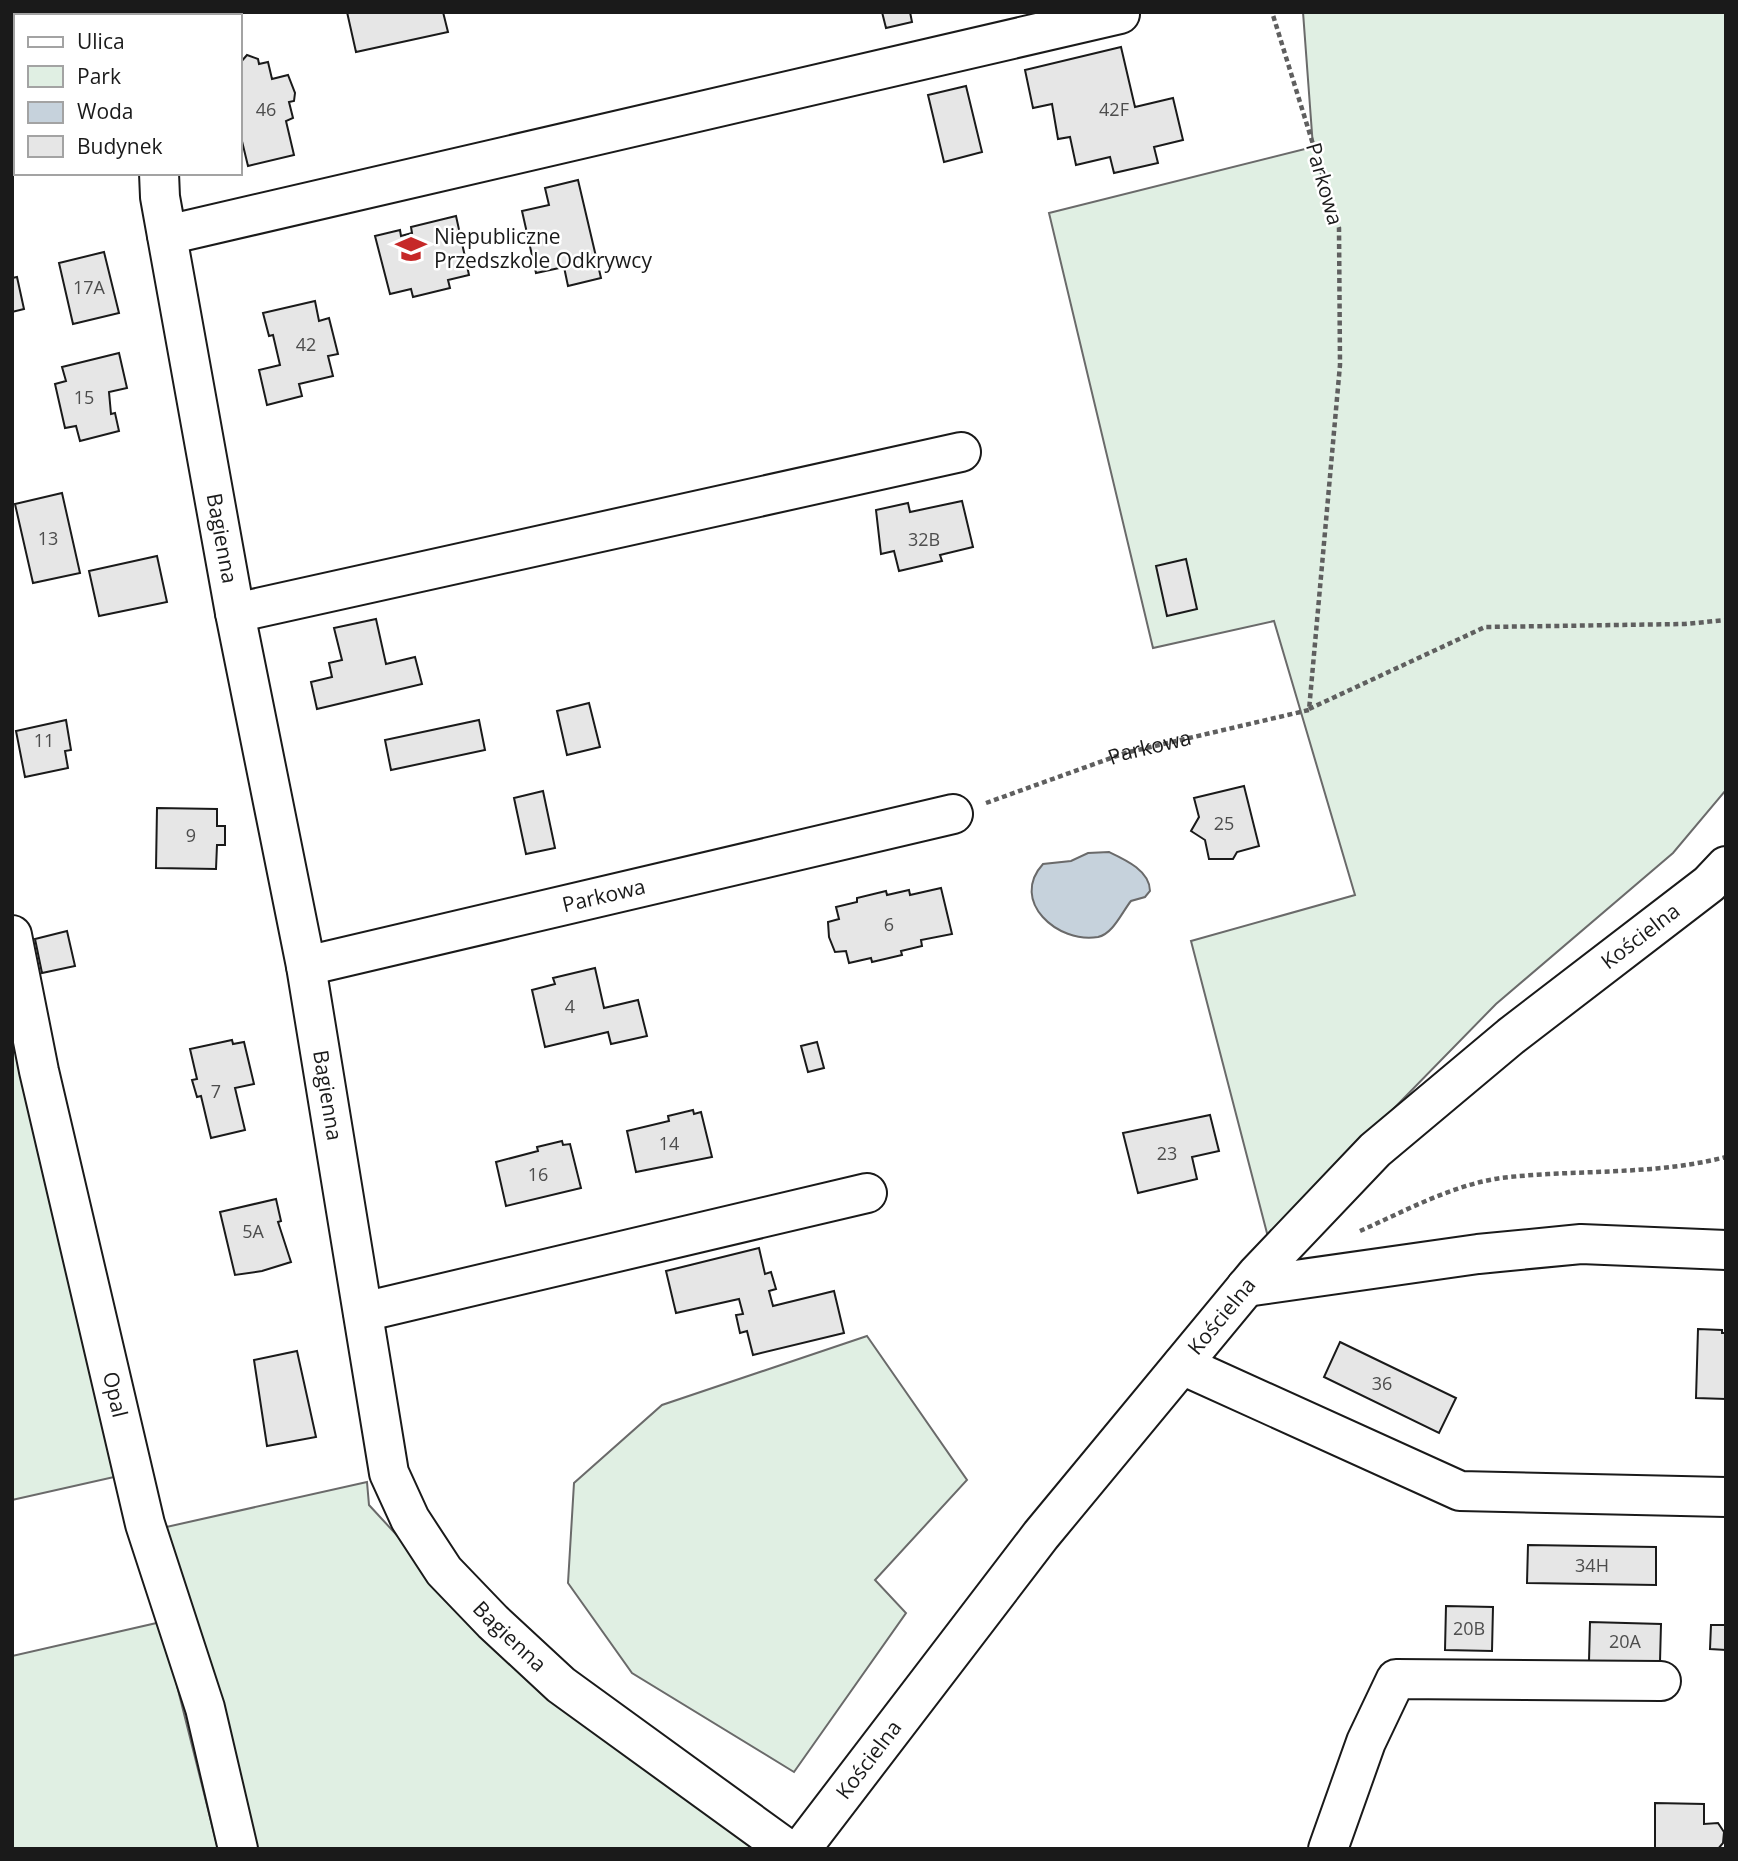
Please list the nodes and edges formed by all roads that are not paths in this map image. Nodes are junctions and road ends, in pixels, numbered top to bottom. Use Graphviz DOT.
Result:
graph roads {
  1 [pos="1120,14"];
  2 [pos="159,175"];
  3 [pos="167,235"];
  4 [pos="961,452"];
  5 [pos="235,613"];
  6 [pos="953,814"];
  7 [pos="1726,866"];
  8 [pos="12,935"];
  9 [pos="306,966"];
  10 [pos="26,1074"];
  11 [pos="867,1193"];
  12 [pos="1726,1251"];
  13 [pos="1246,1287"];
  14 [pos="363,1312"];
  15 [pos="1182,1365"];
  16 [pos="1726,1497"];
  17 [pos="1661,1681"];
  18 [pos="238,1849"];
  19 [pos="787,1849"];
  20 [pos="801,1849"];
  21 [pos="1328,1849"];
  1 -- 3 [label="street"];
  2 -- 3 [label="street, Bagienna"];
  3 -- 5 [label="street, Bagienna"];
  4 -- 5 [label="street"];
  5 -- 9 [label="street, Bagienna"];
  6 -- 9 [label="street, Parkowa"];
  7 -- 13 [label="street, Kościelna"];
  8 -- 10 [label="street, Opal"];
  9 -- 14 [label="street, Bagienna"];
  10 -- 18 [label="street, Opal"];
  11 -- 14 [label="street"];
  12 -- 13 [label="street"];
  13 -- 15 [label="street, Kościelna"];
  14 -- 19 [label="street, Bagienna"];
  15 -- 16 [label="street"];
  15 -- 20 [label="street, Kościelna"];
  17 -- 21 [label="street"];
}
